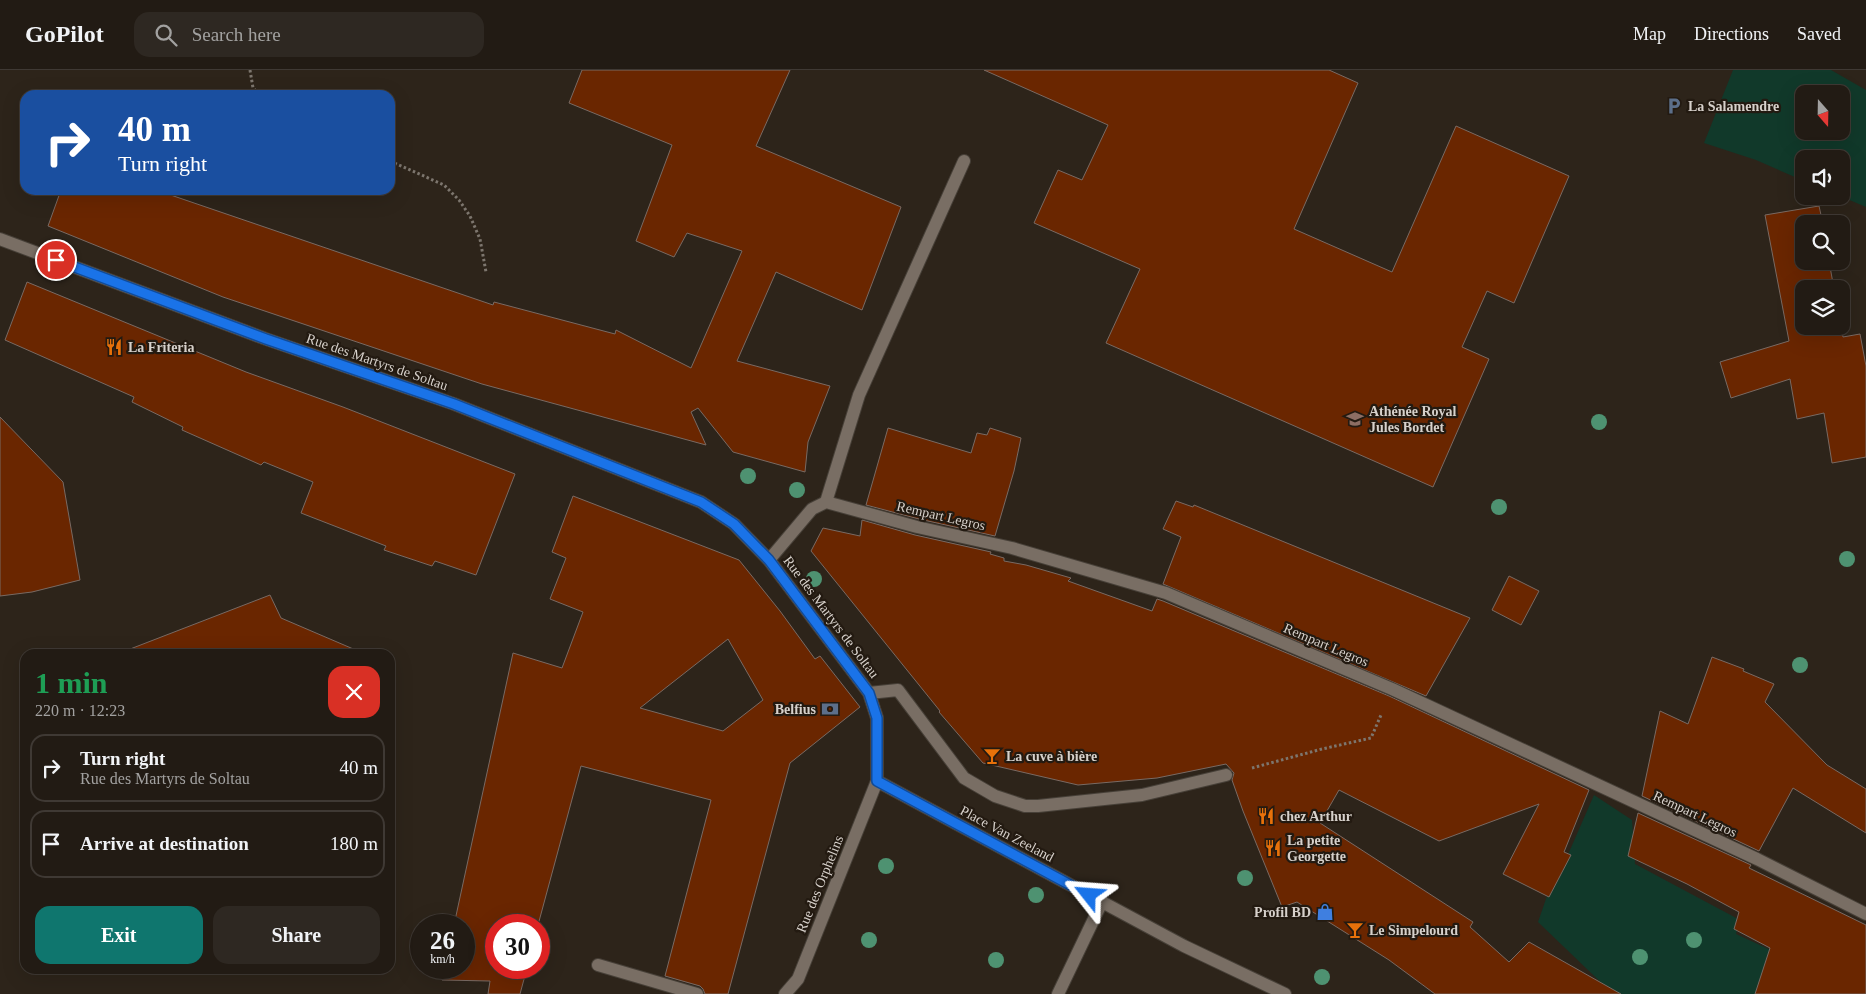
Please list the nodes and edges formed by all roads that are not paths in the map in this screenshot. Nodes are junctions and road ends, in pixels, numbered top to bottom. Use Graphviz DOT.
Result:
graph roads {
  1 [pos="964,161"];
  2 [pos="0,239"];
  3 [pos="826,502"];
  4 [pos="769,560"];
  5 [pos="869,693"];
  6 [pos="1226,775"];
  7 [pos="877,781"];
  8 [pos="1102,902"];
  9 [pos="1866,914"];
  10 [pos="598,965"];
  11 [pos="697,994"];
  12 [pos="784,994"];
  13 [pos="1058,994"];
  14 [pos="1285,994"];
  1 -- 3 [label="street"];
  2 -- 4 [label="street, Rue des Martyrs de Soltau"];
  3 -- 4 [label="street"];
  3 -- 9 [label="street, Rempart Legros"];
  4 -- 5 [label="street, Rue des Martyrs de Soltau"];
  5 -- 6 [label="street"];
  5 -- 7 [label="street, Rue des Martyrs de Soltau"];
  7 -- 8 [label="street, Place Van Zeeland"];
  7 -- 12 [label="street, Rue des Orphelins"];
  8 -- 13 [label="street"];
  8 -- 14 [label="street, Place Van Zeeland"];
  10 -- 11 [label="street"];
}
